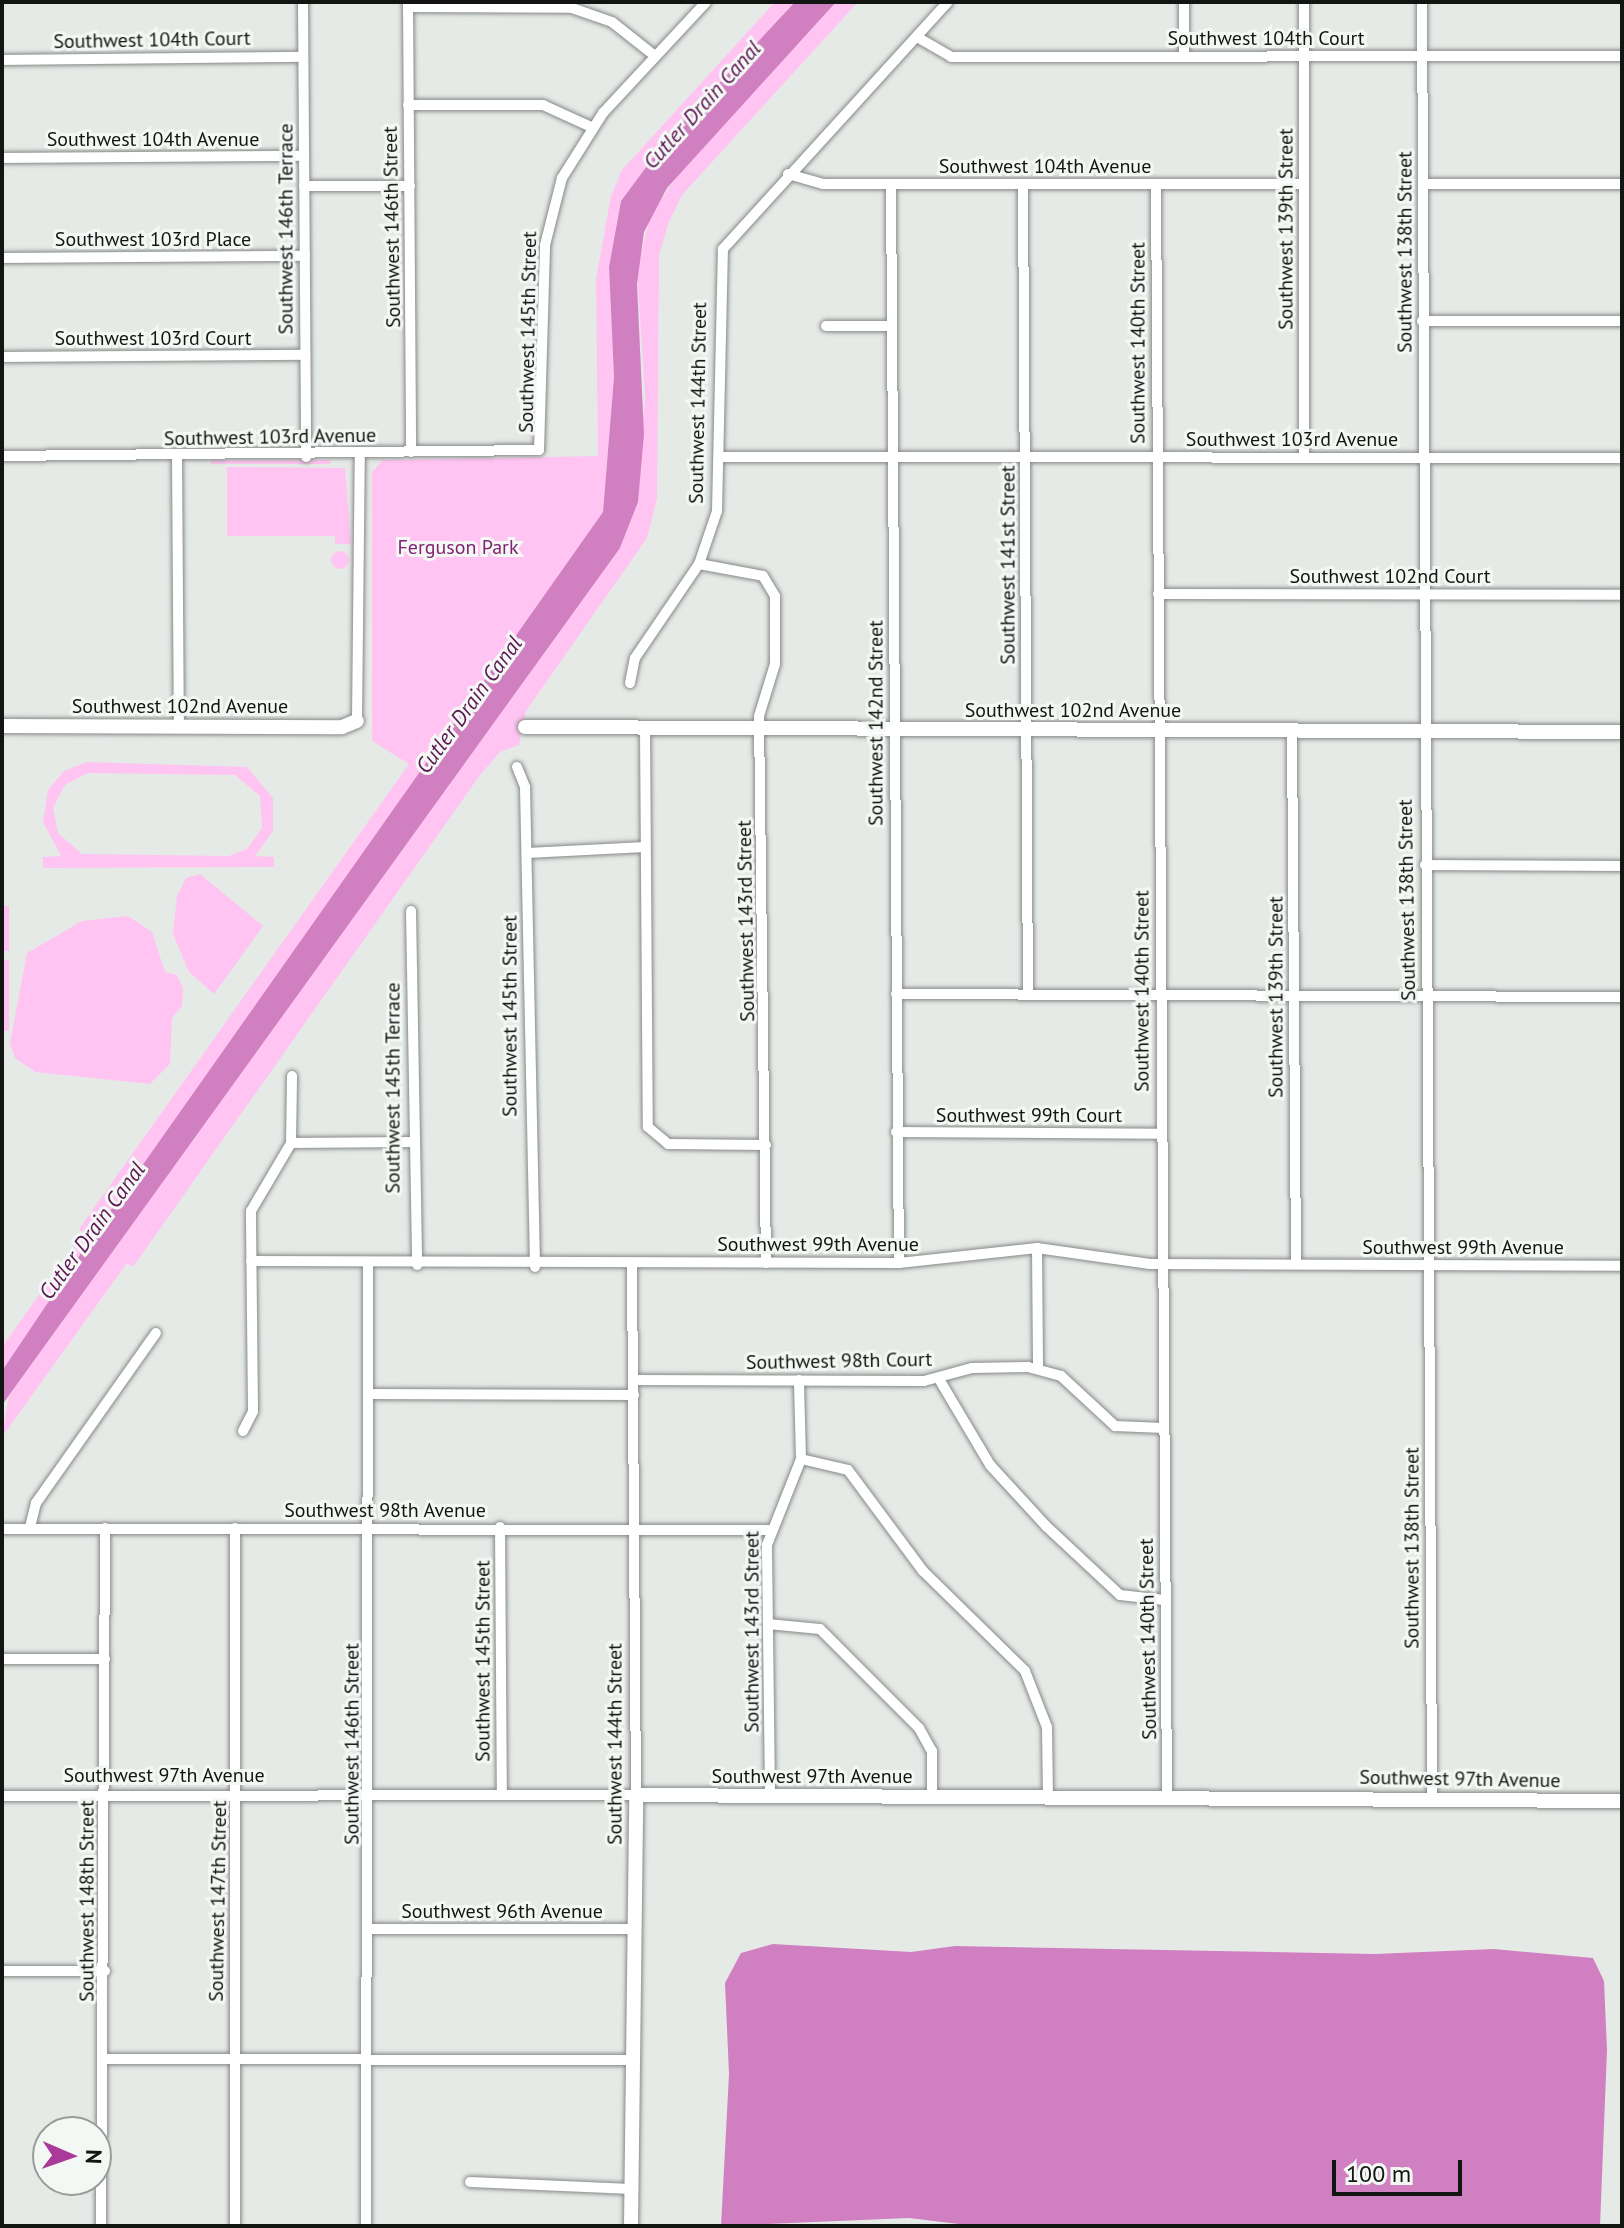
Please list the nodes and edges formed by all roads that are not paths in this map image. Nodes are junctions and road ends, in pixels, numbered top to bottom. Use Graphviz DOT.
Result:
graph roads {
  1 [pos="303,2"];
  2 [pos="706,2"];
  3 [pos="948,2"];
  4 [pos="1184,2"];
  5 [pos="1304,2"];
  6 [pos="1422,2"];
  7 [pos="408,4"];
  8 [pos="917,37"];
  9 [pos="1184,55"];
  10 [pos="655,56"];
  11 [pos="1304,56"];
  12 [pos="1622,56"];
  13 [pos="303,57"];
  14 [pos="1422,57"];
  15 [pos="2,60"];
  16 [pos="408,105"];
  17 [pos="591,127"];
  18 [pos="304,156"];
  19 [pos="2,158"];
  20 [pos="788,174"];
  21 [pos="891,184"];
  22 [pos="1023,184"];
  23 [pos="1156,184"];
  24 [pos="1303,184"];
  25 [pos="1424,184"];
  26 [pos="1622,184"];
  27 [pos="304,186"];
  28 [pos="410,186"];
  29 [pos="305,256"];
  30 [pos="2,258"];
  31 [pos="1422,321"];
  32 [pos="1622,321"];
  33 [pos="826,326"];
  34 [pos="891,326"];
  35 [pos="305,355"];
  36 [pos="2,357"];
  37 [pos="539,450"];
  38 [pos="411,452"];
  39 [pos="2,456"];
  40 [pos="360,456"];
  41 [pos="177,457"];
  42 [pos="306,457"];
  43 [pos="721,457"];
  44 [pos="892,457"];
  45 [pos="1157,457"];
  46 [pos="1304,457"];
  47 [pos="1422,457"];
  48 [pos="1026,458"];
  49 [pos="1622,458"];
  50 [pos="699,564"];
  51 [pos="1158,594"];
  52 [pos="1423,595"];
  53 [pos="1622,595"];
  54 [pos="630,683"];
  55 [pos="357,721"];
  56 [pos="2,726"];
  57 [pos="179,726"];
  58 [pos="525,727"];
  59 [pos="645,727"];
  60 [pos="761,729"];
  61 [pos="894,729"];
  62 [pos="1026,729"];
  63 [pos="1292,730"];
  64 [pos="1159,731"];
  65 [pos="1423,732"];
  66 [pos="1622,732"];
  67 [pos="517,767"];
  68 [pos="645,847"];
  69 [pos="527,853"];
  70 [pos="1425,865"];
  71 [pos="1622,866"];
  72 [pos="411,911"];
  73 [pos="896,994"];
  74 [pos="1028,994"];
  75 [pos="1160,996"];
  76 [pos="1293,997"];
  77 [pos="1426,997"];
  78 [pos="1622,997"];
  79 [pos="292,1076"];
  80 [pos="896,1132"];
  81 [pos="1162,1134"];
  82 [pos="412,1142"];
  83 [pos="291,1143"];
  84 [pos="766,1145"];
  85 [pos="1037,1248"];
  86 [pos="251,1261"];
  87 [pos="368,1262"];
  88 [pos="632,1263"];
  89 [pos="766,1263"];
  90 [pos="899,1263"];
  91 [pos="1164,1264"];
  92 [pos="1296,1264"];
  93 [pos="1428,1264"];
  94 [pos="417,1265"];
  95 [pos="1622,1266"];
  96 [pos="535,1267"];
  97 [pos="156,1333"];
  98 [pos="1038,1368"];
  99 [pos="939,1379"];
  100 [pos="633,1380"];
  101 [pos="799,1380"];
  102 [pos="369,1394"];
  103 [pos="634,1395"];
  104 [pos="1164,1428"];
  105 [pos="243,1431"];
  106 [pos="801,1459"];
  107 [pos="30,1527"];
  108 [pos="500,1527"];
  109 [pos="633,1527"];
  110 [pos="105,1528"];
  111 [pos="235,1528"];
  112 [pos="2,1529"];
  113 [pos="369,1529"];
  114 [pos="768,1530"];
  115 [pos="1165,1600"];
  116 [pos="768,1624"];
  117 [pos="2,1659"];
  118 [pos="105,1659"];
  119 [pos="106,1795"];
  120 [pos="237,1795"];
  121 [pos="371,1795"];
  122 [pos="502,1795"];
  123 [pos="636,1795"];
  124 [pos="770,1795"];
  125 [pos="2,1796"];
  126 [pos="932,1796"];
  127 [pos="1167,1797"];
  128 [pos="1048,1798"];
  129 [pos="1432,1799"];
  130 [pos="1622,1801"];
  131 [pos="370,1929"];
  132 [pos="635,1929"];
  133 [pos="2,1971"];
  134 [pos="105,1971"];
  135 [pos="104,2059"];
  136 [pos="234,2060"];
  137 [pos="369,2060"];
  138 [pos="633,2060"];
  139 [pos="470,2182"];
  140 [pos="632,2189"];
  141 [pos="101,2226"];
  142 [pos="235,2226"];
  143 [pos="366,2226"];
  144 [pos="631,2226"];
  1 -- 13 [label="street, Southwest 146th Terrace"];
  2 -- 10 [label="street, Southwest 145th Street"];
  3 -- 8 [label="street, Southwest 144th Street"];
  4 -- 9 [label="street"];
  5 -- 11 [label="street, Southwest 139th Street"];
  6 -- 14 [label="street, Southwest 138th Street"];
  7 -- 10 [label="street"];
  7 -- 16 [label="street, Southwest 146th Street"];
  8 -- 9 [label="street, Southwest 104th Court"];
  8 -- 20 [label="street, Southwest 144th Street"];
  9 -- 11 [label="street, Southwest 104th Court"];
  10 -- 17 [label="street, Southwest 145th Street"];
  11 -- 14 [label="street, Southwest 104th Court"];
  11 -- 24 [label="street, Southwest 139th Street"];
  12 -- 14 [label="street, Southwest 104th Court"];
  13 -- 15 [label="street, Southwest 104th Court"];
  13 -- 18 [label="street, Southwest 146th Terrace"];
  14 -- 25 [label="street, Southwest 138th Street"];
  16 -- 17 [label="street"];
  16 -- 28 [label="street, Southwest 146th Street"];
  17 -- 37 [label="street, Southwest 145th Street"];
  18 -- 19 [label="street, Southwest 104th Avenue"];
  18 -- 27 [label="street, Southwest 146th Terrace"];
  20 -- 21 [label="street, Southwest 104th Avenue"];
  20 -- 43 [label="street, Southwest 144th Street"];
  21 -- 22 [label="street, Southwest 104th Avenue"];
  21 -- 34 [label="street, Southwest 142nd Street"];
  22 -- 23 [label="street, Southwest 104th Avenue"];
  22 -- 48 [label="street, Southwest 141st Street"];
  23 -- 24 [label="street, Southwest 104th Avenue"];
  23 -- 45 [label="street, Southwest 140th Street"];
  24 -- 46 [label="street, Southwest 139th Street"];
  25 -- 26 [label="street"];
  25 -- 31 [label="street, Southwest 138th Street"];
  27 -- 28 [label="street"];
  27 -- 29 [label="street, Southwest 146th Terrace"];
  28 -- 38 [label="street, Southwest 146th Street"];
  29 -- 30 [label="street, Southwest 103rd Place"];
  29 -- 35 [label="street, Southwest 146th Terrace"];
  31 -- 32 [label="street"];
  31 -- 47 [label="street, Southwest 138th Street"];
  33 -- 34 [label="street"];
  34 -- 44 [label="street, Southwest 142nd Street"];
  35 -- 36 [label="street, Southwest 103rd Court"];
  35 -- 42 [label="street, Southwest 146th Terrace"];
  37 -- 38 [label="street, Southwest 103rd Avenue"];
  38 -- 40 [label="street, Southwest 103rd Avenue"];
  39 -- 41 [label="street, Southwest 103rd Avenue"];
  40 -- 42 [label="street, Southwest 103rd Avenue"];
  40 -- 55 [label="street"];
  41 -- 42 [label="street, Southwest 103rd Avenue"];
  41 -- 57 [label="street"];
  43 -- 44 [label="street, Southwest 103rd Avenue"];
  43 -- 50 [label="street, Southwest 144th Street"];
  44 -- 48 [label="street, Southwest 103rd Avenue"];
  44 -- 61 [label="street, Southwest 142nd Street"];
  45 -- 46 [label="street, Southwest 103rd Avenue"];
  45 -- 48 [label="street, Southwest 103rd Avenue"];
  45 -- 51 [label="street, Southwest 140th Street"];
  46 -- 47 [label="street, Southwest 103rd Avenue"];
  47 -- 49 [label="street, Southwest 103rd Avenue"];
  47 -- 52 [label="street, Southwest 138th Street"];
  48 -- 62 [label="street, Southwest 141st Street"];
  50 -- 54 [label="street, Southwest 144th Street"];
  50 -- 60 [label="street, Southwest 143rd Street"];
  51 -- 52 [label="street, Southwest 102nd Court"];
  51 -- 64 [label="street, Southwest 140th Street"];
  52 -- 53 [label="street, Southwest 102nd Court"];
  52 -- 65 [label="street, Southwest 138th Street"];
  55 -- 57 [label="street, Southwest 102nd Avenue"];
  56 -- 57 [label="street, Southwest 102nd Avenue"];
  58 -- 59 [label="street, Southwest 102nd Avenue"];
  59 -- 60 [label="street, Southwest 102nd Avenue"];
  59 -- 68 [label="street"];
  60 -- 61 [label="street, Southwest 102nd Avenue"];
  60 -- 84 [label="street, Southwest 143rd Street"];
  61 -- 62 [label="street, Southwest 102nd Avenue"];
  61 -- 73 [label="street, Southwest 142nd Street"];
  62 -- 64 [label="street, Southwest 102nd Avenue"];
  62 -- 74 [label="street, Southwest 141st Street"];
  63 -- 64 [label="street, Southwest 102nd Avenue"];
  63 -- 65 [label="street, Southwest 102nd Avenue"];
  63 -- 76 [label="street, Southwest 139th Street"];
  64 -- 75 [label="street, Southwest 140th Street"];
  65 -- 66 [label="street, Southwest 102nd Avenue"];
  65 -- 70 [label="street, Southwest 138th Street"];
  67 -- 69 [label="street, Southwest 145th Street"];
  68 -- 69 [label="street"];
  68 -- 84 [label="street"];
  69 -- 96 [label="street, Southwest 145th Street"];
  70 -- 71 [label="street"];
  70 -- 77 [label="street, Southwest 138th Street"];
  72 -- 82 [label="street, Southwest 145th Terrace"];
  73 -- 74 [label="street"];
  73 -- 80 [label="street, Southwest 142nd Street"];
  74 -- 75 [label="street"];
  75 -- 76 [label="street"];
  75 -- 81 [label="street, Southwest 140th Street"];
  76 -- 77 [label="street"];
  76 -- 92 [label="street, Southwest 139th Street"];
  77 -- 78 [label="street"];
  77 -- 93 [label="street, Southwest 138th Street"];
  79 -- 83 [label="street"];
  80 -- 81 [label="street, Southwest 99th Court"];
  80 -- 90 [label="street, Southwest 142nd Street"];
  81 -- 91 [label="street, Southwest 140th Street"];
  82 -- 83 [label="street"];
  82 -- 94 [label="street, Southwest 145th Terrace"];
  83 -- 86 [label="street"];
  84 -- 89 [label="street, Southwest 143rd Street"];
  85 -- 90 [label="street, Southwest 99th Avenue"];
  85 -- 91 [label="street, Southwest 99th Avenue"];
  85 -- 98 [label="street"];
  86 -- 87 [label="street, Southwest 99th Avenue"];
  86 -- 105 [label="street"];
  87 -- 94 [label="street, Southwest 99th Avenue"];
  87 -- 102 [label="street, Southwest 146th Street"];
  88 -- 89 [label="street, Southwest 99th Avenue"];
  88 -- 96 [label="street, Southwest 99th Avenue"];
  88 -- 100 [label="street, Southwest 144th Street"];
  89 -- 90 [label="street, Southwest 99th Avenue"];
  91 -- 92 [label="street, Southwest 99th Avenue"];
  91 -- 104 [label="street, Southwest 140th Street"];
  92 -- 93 [label="street, Southwest 99th Avenue"];
  93 -- 95 [label="street, Southwest 99th Avenue"];
  93 -- 129 [label="street, Southwest 138th Street"];
  94 -- 96 [label="street, Southwest 99th Avenue"];
  97 -- 107 [label="street"];
  98 -- 99 [label="street, Southwest 98th Court"];
  98 -- 104 [label="street, Southwest 98th Court"];
  99 -- 101 [label="street, Southwest 98th Court"];
  99 -- 115 [label="street"];
  100 -- 101 [label="street, Southwest 98th Court"];
  100 -- 103 [label="street, Southwest 144th Street"];
  101 -- 106 [label="street, Southwest 143rd Street"];
  102 -- 103 [label="street"];
  102 -- 113 [label="street, Southwest 146th Street"];
  103 -- 109 [label="street, Southwest 144th Street"];
  104 -- 115 [label="street, Southwest 140th Street"];
  106 -- 114 [label="street, Southwest 143rd Street"];
  106 -- 128 [label="street"];
  107 -- 110 [label="street, Southwest 98th Avenue"];
  107 -- 112 [label="street, Southwest 98th Avenue"];
  108 -- 109 [label="street, Southwest 98th Avenue"];
  108 -- 113 [label="street, Southwest 98th Avenue"];
  108 -- 122 [label="street, Southwest 145th Street"];
  109 -- 114 [label="street, Southwest 98th Avenue"];
  109 -- 123 [label="street, Southwest 144th Street"];
  110 -- 111 [label="street, Southwest 98th Avenue"];
  110 -- 118 [label="street, Southwest 148th Street"];
  111 -- 113 [label="street, Southwest 98th Avenue"];
  111 -- 120 [label="street, Southwest 147th Street"];
  113 -- 121 [label="street, Southwest 146th Street"];
  114 -- 116 [label="street, Southwest 143rd Street"];
  115 -- 127 [label="street, Southwest 140th Street"];
  116 -- 124 [label="street, Southwest 143rd Street"];
  116 -- 126 [label="street"];
  117 -- 118 [label="street"];
  118 -- 119 [label="street, Southwest 148th Street"];
  119 -- 120 [label="street, Southwest 97th Avenue"];
  119 -- 125 [label="street, Southwest 97th Avenue"];
  119 -- 134 [label="street, Southwest 148th Street"];
  120 -- 121 [label="street, Southwest 97th Avenue"];
  120 -- 136 [label="street, Southwest 147th Street"];
  121 -- 122 [label="street, Southwest 97th Avenue"];
  121 -- 131 [label="street, Southwest 146th Street"];
  122 -- 123 [label="street, Southwest 97th Avenue"];
  123 -- 124 [label="street, Southwest 97th Avenue"];
  123 -- 132 [label="street, Southwest 144th Street"];
  124 -- 126 [label="street, Southwest 97th Avenue"];
  126 -- 128 [label="street, Southwest 97th Avenue"];
  127 -- 128 [label="street, Southwest 97th Avenue"];
  127 -- 129 [label="street, Southwest 97th Avenue"];
  129 -- 130 [label="street, Southwest 97th Avenue"];
  131 -- 132 [label="street, Southwest 96th Avenue"];
  131 -- 137 [label="street, Southwest 146th Street"];
  132 -- 138 [label="street, Southwest 144th Street"];
  133 -- 134 [label="street"];
  134 -- 135 [label="street, Southwest 148th Street"];
  135 -- 136 [label="street"];
  135 -- 141 [label="street, Southwest 148th Street"];
  136 -- 137 [label="street"];
  136 -- 142 [label="street, Southwest 147th Street"];
  137 -- 138 [label="street"];
  137 -- 143 [label="street, Southwest 146th Street"];
  138 -- 140 [label="street, Southwest 144th Street"];
  139 -- 140 [label="street"];
  140 -- 144 [label="street, Southwest 144th Street"];
}
